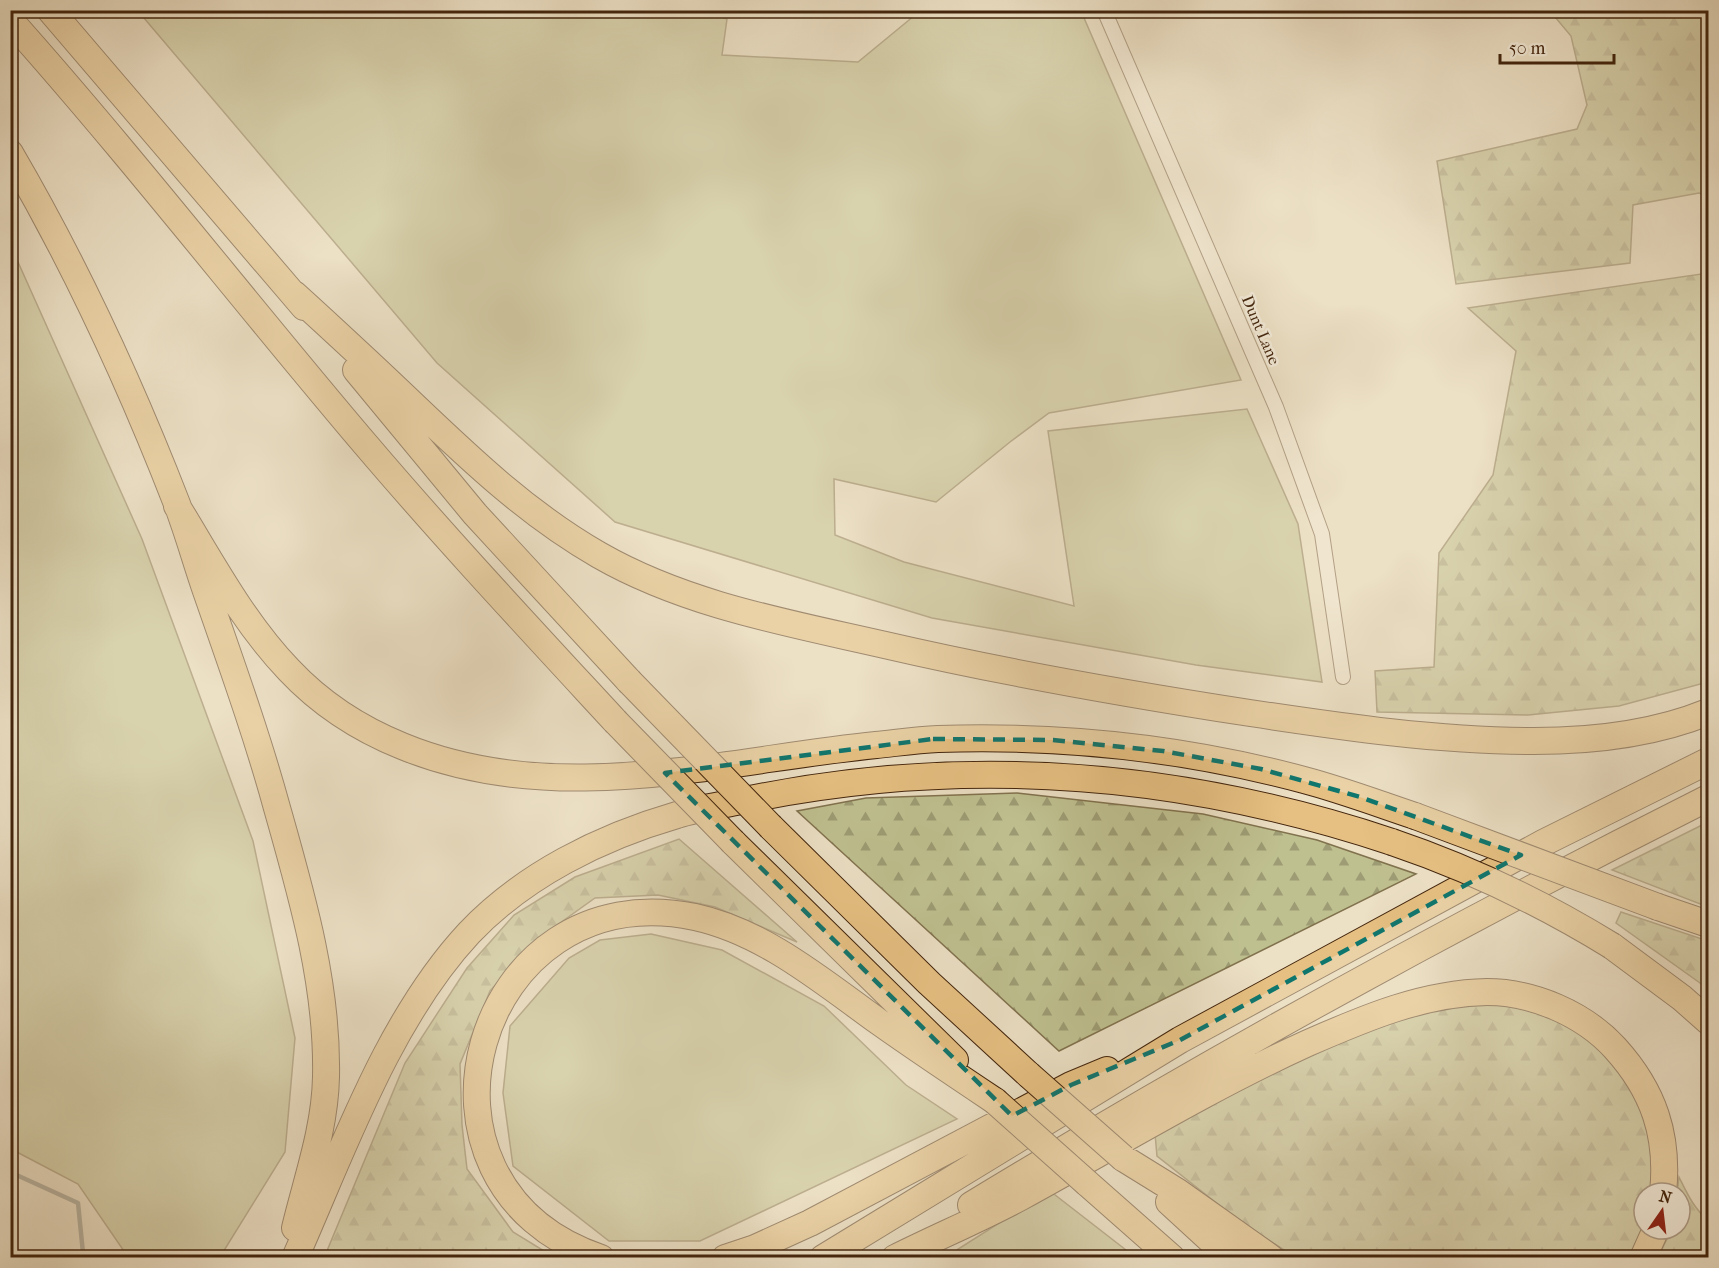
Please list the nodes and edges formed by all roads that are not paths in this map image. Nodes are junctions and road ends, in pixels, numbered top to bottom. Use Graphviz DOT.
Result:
graph roads {
  1 [pos="50,10"];
  2 [pos="1104,10"];
  3 [pos="10,20"];
  4 [pos="10,153"];
  5 [pos="294,294"];
  6 [pos="177,506"];
  7 [pos="1343,677"];
  8 [pos="1708,712"];
  9 [pos="1708,760"];
  10 [pos="1708,798"];
  11 [pos="1708,924"];
  12 [pos="1708,1022"];
  13 [pos="1180,1040"];
  14 [pos="995,1101"];
  15 [pos="1123,1158"];
  16 [pos="1663,1181"];
  17 [pos="1650,1241"];
  18 [pos="288,1257"];
  19 [pos="295,1257"];
  20 [pos="601,1257"];
  21 [pos="725,1257"];
  22 [pos="823,1257"];
  23 [pos="885,1257"];
  24 [pos="896,1257"];
  25 [pos="1172,1257"];
  26 [pos="1230,1257"];
  27 [pos="1271,1257"];
  28 [pos="1643,1257"];
  1 -- 5 [label="highway"];
  2 -- 7 [label="street, Dunt Lane"];
  3 -- 14 [label="highway, bridge"];
  4 -- 6 [label="highway"];
  5 -- 8 [label="highway"];
  5 -- 15 [label="highway, bridge"];
  6 -- 11 [label="highway, bridge"];
  6 -- 18 [label="highway"];
  9 -- 13 [label="highway"];
  10 -- 23 [label="highway"];
  12 -- 19 [label="highway, bridge"];
  13 -- 21 [label="highway"];
  13 -- 22 [label="highway"];
  14 -- 20 [label="highway"];
  14 -- 25 [label="highway, bridge"];
  15 -- 26 [label="highway"];
  15 -- 27 [label="highway"];
  16 -- 24 [label="highway"];
  17 -- 28 [label="highway"];
}
